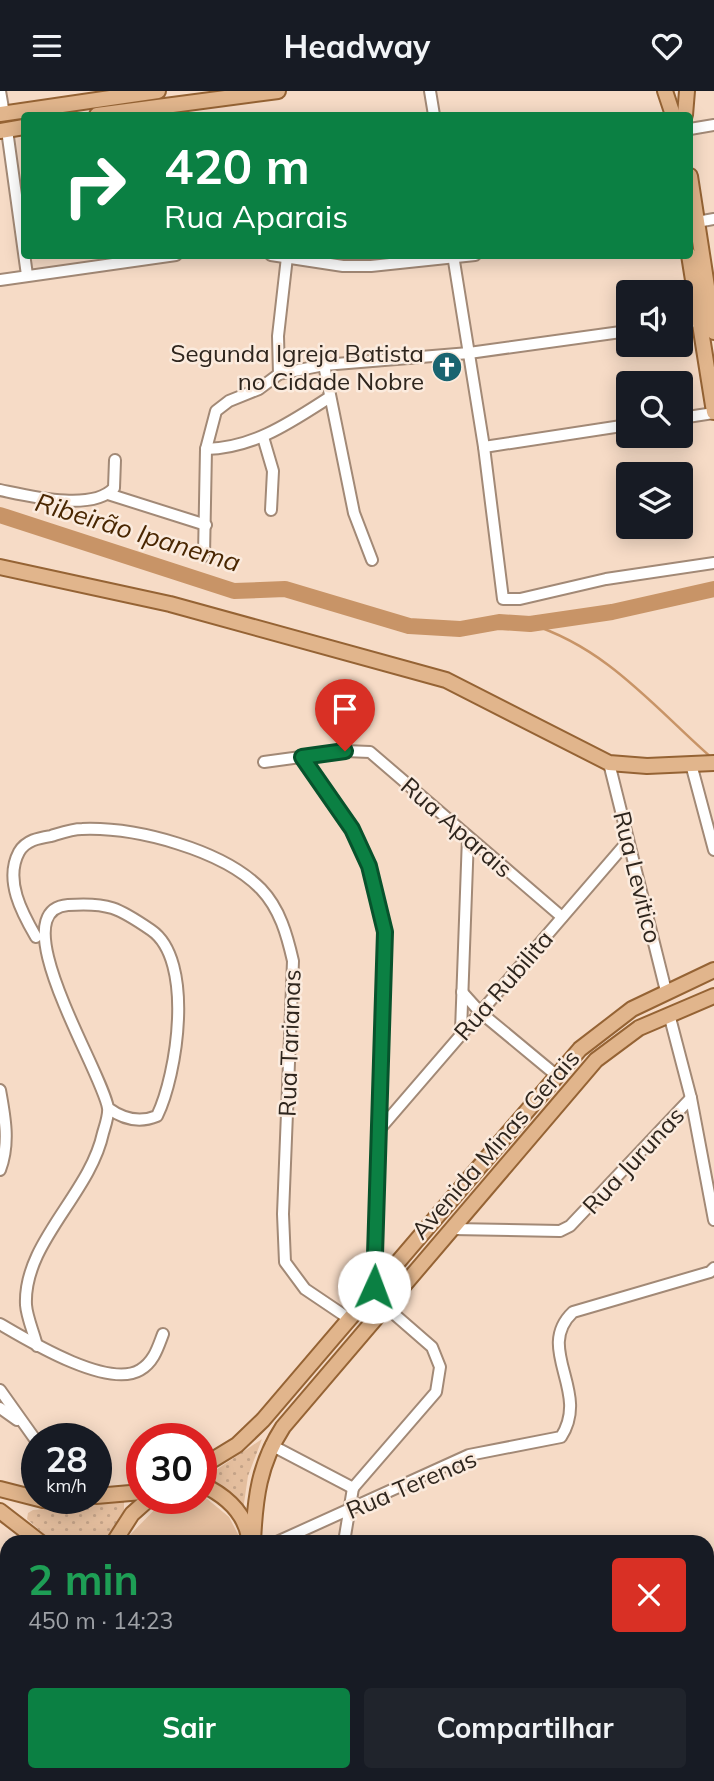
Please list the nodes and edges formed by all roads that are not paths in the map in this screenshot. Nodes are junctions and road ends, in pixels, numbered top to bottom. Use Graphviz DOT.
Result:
graph roads {
  1 [pos="0,91"];
  2 [pos="158,91"];
  3 [pos="278,91"];
  4 [pos="430,91"];
  5 [pos="665,91"];
  6 [pos="687,91"];
  7 [pos="97,95"];
  8 [pos="187,110"];
  9 [pos="153,112"];
  10 [pos="433,112"];
  11 [pos="672,112"];
  12 [pos="685,112"];
  13 [pos="2,114"];
  14 [pos="714,125"];
  15 [pos="21,128"];
  16 [pos="693,128"];
  17 [pos="3,131"];
  18 [pos="693,196"];
  19 [pos="714,219"];
  20 [pos="697,222"];
  21 [pos="21,239"];
  22 [pos="24,259"];
  23 [pos="287,259"];
  24 [pos="303,259"];
  25 [pos="438,259"];
  26 [pos="453,259"];
  27 [pos="690,259"];
  28 [pos="120,260"];
  29 [pos="27,275"];
  30 [pos="0,280"];
  31 [pos="710,322"];
  32 [pos="616,333"];
  33 [pos="469,353"];
  34 [pos="324,365"];
  35 [pos="279,374"];
  36 [pos="330,397"];
  37 [pos="714,412"];
  38 [pos="693,416"];
  39 [pos="616,427"];
  40 [pos="263,437"];
  41 [pos="484,447"];
  42 [pos="206,449"];
  43 [pos="115,460"];
  44 [pos="0,491"];
  45 [pos="108,494"];
  46 [pos="271,510"];
  47 [pos="206,524"];
  48 [pos="204,556"];
  49 [pos="373,560"];
  50 [pos="714,563"];
  51 [pos="0,567"];
  52 [pos="302,757"];
  53 [pos="264,762"];
  54 [pos="610,763"];
  55 [pos="710,763"];
  56 [pos="691,764"];
  57 [pos="468,837"];
  58 [pos="628,841"];
  59 [pos="714,850"];
  60 [pos="562,917"];
  61 [pos="36,937"];
  62 [pos="714,970"];
  63 [pos="666,991"];
  64 [pos="462,992"];
  65 [pos="714,996"];
  66 [pos="480,1012"];
  67 [pos="669,1014"];
  68 [pos="461,1031"];
  69 [pos="556,1075"];
  70 [pos="0,1090"];
  71 [pos="691,1098"];
  72 [pos="108,1108"];
  73 [pos="379,1130"];
  74 [pos="0,1170"];
  75 [pos="714,1220"];
  76 [pos="452,1229"];
  77 [pos="714,1268"];
  78 [pos="374,1287"];
  79 [pos="386,1307"];
  80 [pos="348,1318"];
  81 [pos="0,1324"];
  82 [pos="163,1334"];
  83 [pos="37,1346"];
  84 [pos="0,1390"];
  85 [pos="0,1409"];
  86 [pos="21,1423"];
  87 [pos="23,1423"];
  88 [pos="271,1445"];
  89 [pos="217,1456"];
  90 [pos="354,1488"];
  91 [pos="0,1489"];
  92 [pos="21,1494"];
  93 [pos="217,1496"];
  94 [pos="0,1511"];
  95 [pos="349,1511"];
  96 [pos="132,1514"];
  97 [pos="21,1535"];
  98 [pos="118,1535"];
  99 [pos="249,1535"];
  100 [pos="252,1535"];
  101 [pos="293,1535"];
  102 [pos="345,1535"];
  1 -- 13 [label="street"];
  2 -- 7 [label="main road"];
  3 -- 8 [label="main road"];
  4 -- 10 [label="street"];
  5 -- 11 [label="main road"];
  6 -- 12 [label="main road"];
  7 -- 13 [label="main road"];
  8 -- 9 [label="main road"];
  14 -- 16 [label="street"];
  15 -- 17 [label="main road"];
  17 -- 21 [label="street"];
  18 -- 20 [label="main road"];
  19 -- 20 [label="street"];
  20 -- 31 [label="main road"];
  22 -- 29 [label="street"];
  23 -- 35 [label="street"];
  24 -- 25 [label="street"];
  26 -- 33 [label="street"];
  27 -- 31 [label="main road"];
  28 -- 29 [label="street"];
  29 -- 30 [label="street"];
  31 -- 37 [label="main road"];
  32 -- 33 [label="street"];
  33 -- 34 [label="street"];
  33 -- 41 [label="street"];
  34 -- 35 [label="street"];
  34 -- 36 [label="street"];
  35 -- 42 [label="street"];
  36 -- 40 [label="street"];
  36 -- 49 [label="street"];
  37 -- 38 [label="street"];
  39 -- 41 [label="street"];
  40 -- 42 [label="street"];
  40 -- 46 [label="street"];
  41 -- 50 [label="street"];
  42 -- 47 [label="street"];
  43 -- 45 [label="street"];
  44 -- 45 [label="street"];
  45 -- 47 [label="street"];
  47 -- 48 [label="street"];
  51 -- 54 [label="main road"];
  52 -- 53 [label="street, Rua Aparais"];
  52 -- 57 [label="street, Rua Aparais"];
  52 -- 73 [label="street"];
  54 -- 56 [label="main road"];
  54 -- 58 [label="street, Rua Levitico"];
  55 -- 56 [label="main road"];
  56 -- 59 [label="street"];
  57 -- 60 [label="street, Rua Aparais"];
  57 -- 64 [label="street"];
  58 -- 60 [label="street, Rua Rubilita"];
  58 -- 63 [label="street, Rua Levitico"];
  60 -- 66 [label="street, Rua Rubilita"];
  61 -- 72 [label="street, Rua Tarianas"];
  61 -- 72 [label="street"];
  61 -- 80 [label="street, Rua Tarianas"];
  62 -- 63 [label="main road, Avenida Minas Gerais"];
  63 -- 69 [label="main road, Avenida Minas Gerais"];
  64 -- 66 [label="street"];
  64 -- 68 [label="street"];
  65 -- 67 [label="main road, Avenida Minas Gerais"];
  66 -- 68 [label="street, Rua Rubilita"];
  66 -- 69 [label="street"];
  67 -- 71 [label="street"];
  67 -- 76 [label="main road, Avenida Minas Gerais"];
  68 -- 73 [label="street, Rua Rubilita"];
  69 -- 78 [label="main road, Avenida Minas Gerais"];
  70 -- 74 [label="street"];
  71 -- 75 [label="street"];
  71 -- 76 [label="street, Rua Jurunas"];
  72 -- 83 [label="street"];
  73 -- 78 [label="street"];
  76 -- 79 [label="main road, Avenida Minas Gerais"];
  77 -- 95 [label="street, Rua Terenas"];
  78 -- 79 [label="street"];
  78 -- 80 [label="main road, Avenida Minas Gerais"];
  79 -- 88 [label="main road, Avenida Minas Gerais"];
  79 -- 90 [label="street"];
  80 -- 89 [label="main road, Avenida Minas Gerais"];
  81 -- 83 [label="street"];
  82 -- 83 [label="street"];
  84 -- 87 [label="street"];
  85 -- 86 [label="street"];
  88 -- 90 [label="street"];
  88 -- 100 [label="main road, Avenida Minas Gerais"];
  90 -- 95 [label="street"];
  91 -- 92 [label="main road"];
  93 -- 99 [label="main road"];
  94 -- 97 [label="main road"];
  95 -- 101 [label="street, Rua Terenas"];
  95 -- 102 [label="street"];
  96 -- 98 [label="main road"];
}
